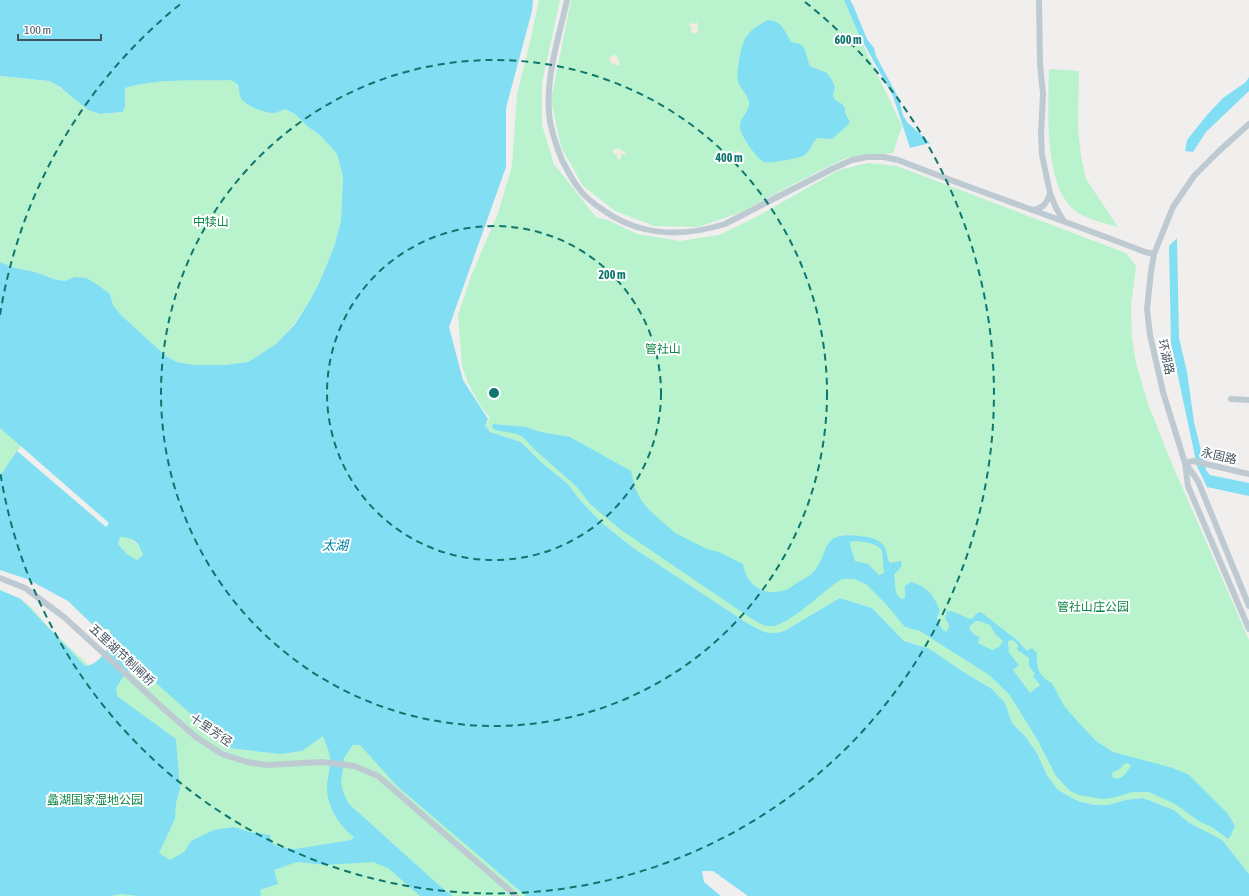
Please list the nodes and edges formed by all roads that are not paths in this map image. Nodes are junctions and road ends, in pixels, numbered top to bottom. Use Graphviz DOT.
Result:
graph roads {
  1 [pos="567,0"];
  2 [pos="1039,0"];
  3 [pos="1249,124"];
  4 [pos="1050,193"];
  5 [pos="1030,210"];
  6 [pos="1063,220"];
  7 [pos="1154,254"];
  8 [pos="1231,399"];
  9 [pos="1249,400"];
  10 [pos="1185,463"];
  11 [pos="1249,474"];
  12 [pos="0,578"];
  13 [pos="1249,606"];
  14 [pos="1249,629"];
  15 [pos="164,709"];
  16 [pos="516,896"];
  1 -- 5 [label="street"];
  2 -- 4 [label="street"];
  3 -- 7 [label="street, 环湖路"];
  4 -- 5 [label="street"];
  4 -- 6 [label="street"];
  5 -- 6 [label="street"];
  6 -- 7 [label="street"];
  7 -- 10 [label="street, 环湖路"];
  8 -- 9 [label="street"];
  10 -- 11 [label="street, 永固路"];
  10 -- 13 [label="street, 环湖路"];
  10 -- 14 [label="street, 环湖路"];
  12 -- 15 [label="street, 五里湖节制闸桥"];
  15 -- 16 [label="street, 十里芳径"];
}
